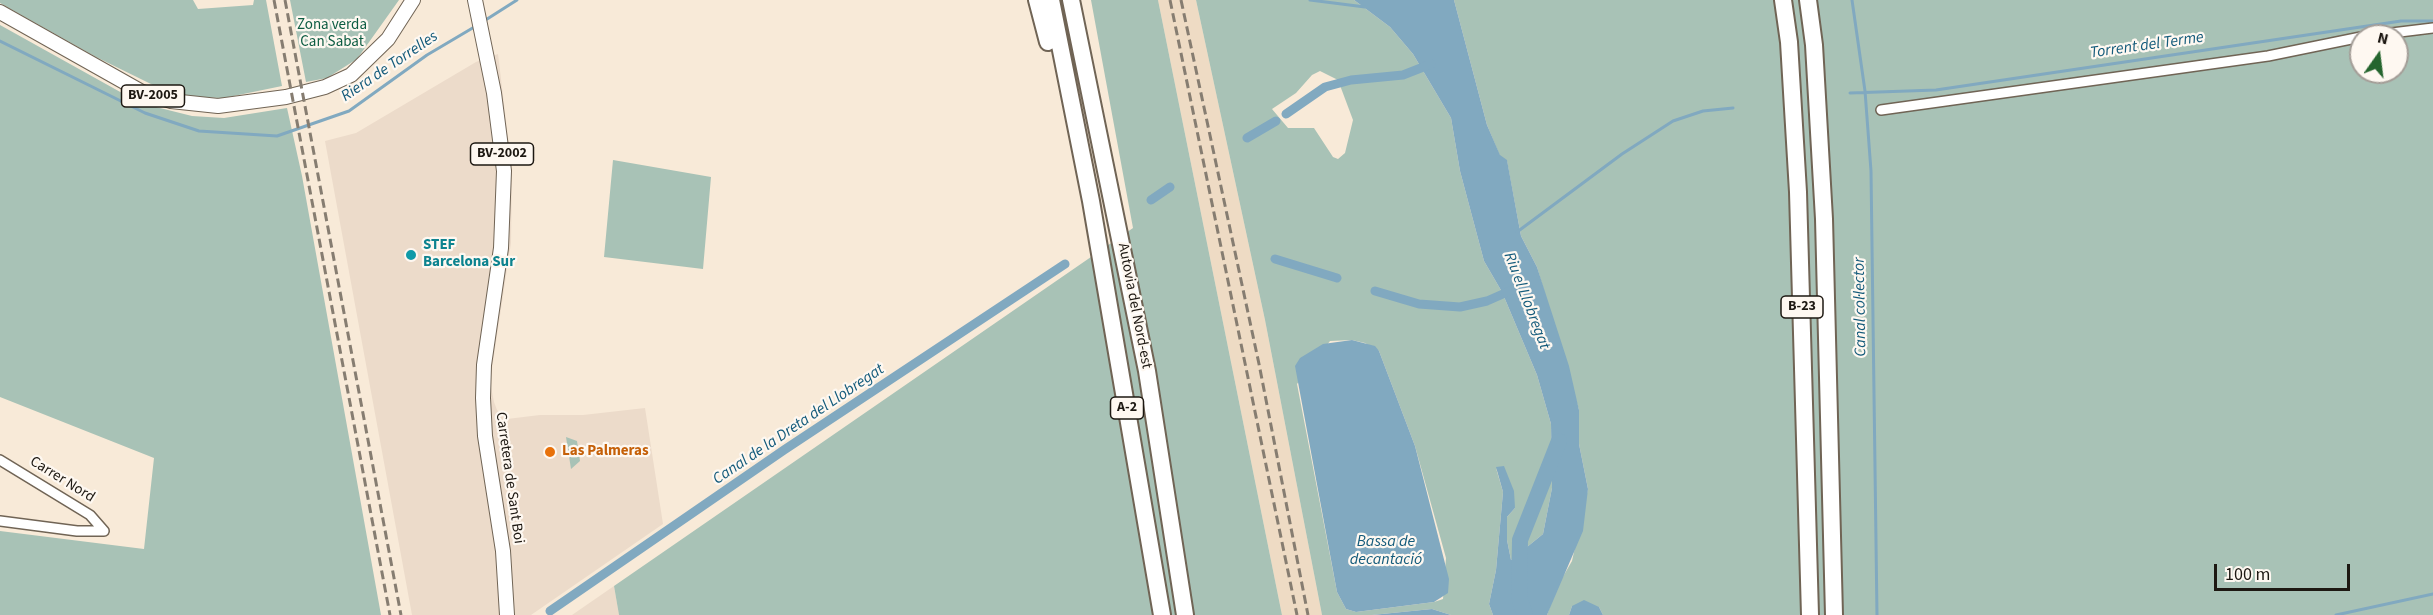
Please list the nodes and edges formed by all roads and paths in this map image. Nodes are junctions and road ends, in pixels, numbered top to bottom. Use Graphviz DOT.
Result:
graph roads {
  1 [pos="406,0"];
  2 [pos="413,0"];
  3 [pos="475,0"];
  4 [pos="1038,0"];
  5 [pos="1051,0"];
  6 [pos="1071,0"];
  7 [pos="1082,0"];
  8 [pos="1783,0"];
  9 [pos="1808,0"];
  10 [pos="0,12"];
  11 [pos="2433,28"];
  12 [pos="2409,31"];
  13 [pos="2349,39"];
  14 [pos="1083,52"];
  15 [pos="325,87"];
  16 [pos="1881,110"];
  17 [pos="1073,117"];
  18 [pos="0,459"];
  19 [pos="0,521"];
  20 [pos="507,615"];
  21 [pos="1162,615"];
  22 [pos="1185,615"];
  23 [pos="1810,615"];
  24 [pos="1834,615"];
  1 -- 15 [label="main road, BV-2005"];
  2 -- 15 [label="main road, BV-2005"];
  3 -- 20 [label="main road, Carretera de Sant Boi / BV-2002"];
  4 -- 17 [label="highway"];
  5 -- 17 [label="highway, Autovia del Nord-est / A-2"];
  6 -- 14 [label="highway, Autovia del Nord-est / A-2"];
  7 -- 14 [label="highway"];
  8 -- 23 [label="highway, B-23"];
  9 -- 24 [label="highway, B-23"];
  10 -- 15 [label="main road, BV-2005"];
  11 -- 12 [label="street"];
  13 -- 16 [label="street"];
  14 -- 22 [label="highway, Autovia del Nord-est / A-2"];
  17 -- 21 [label="highway, Autovia del Nord-est / A-2"];
  18 -- 19 [label="street, Carrer Nord"];
}
